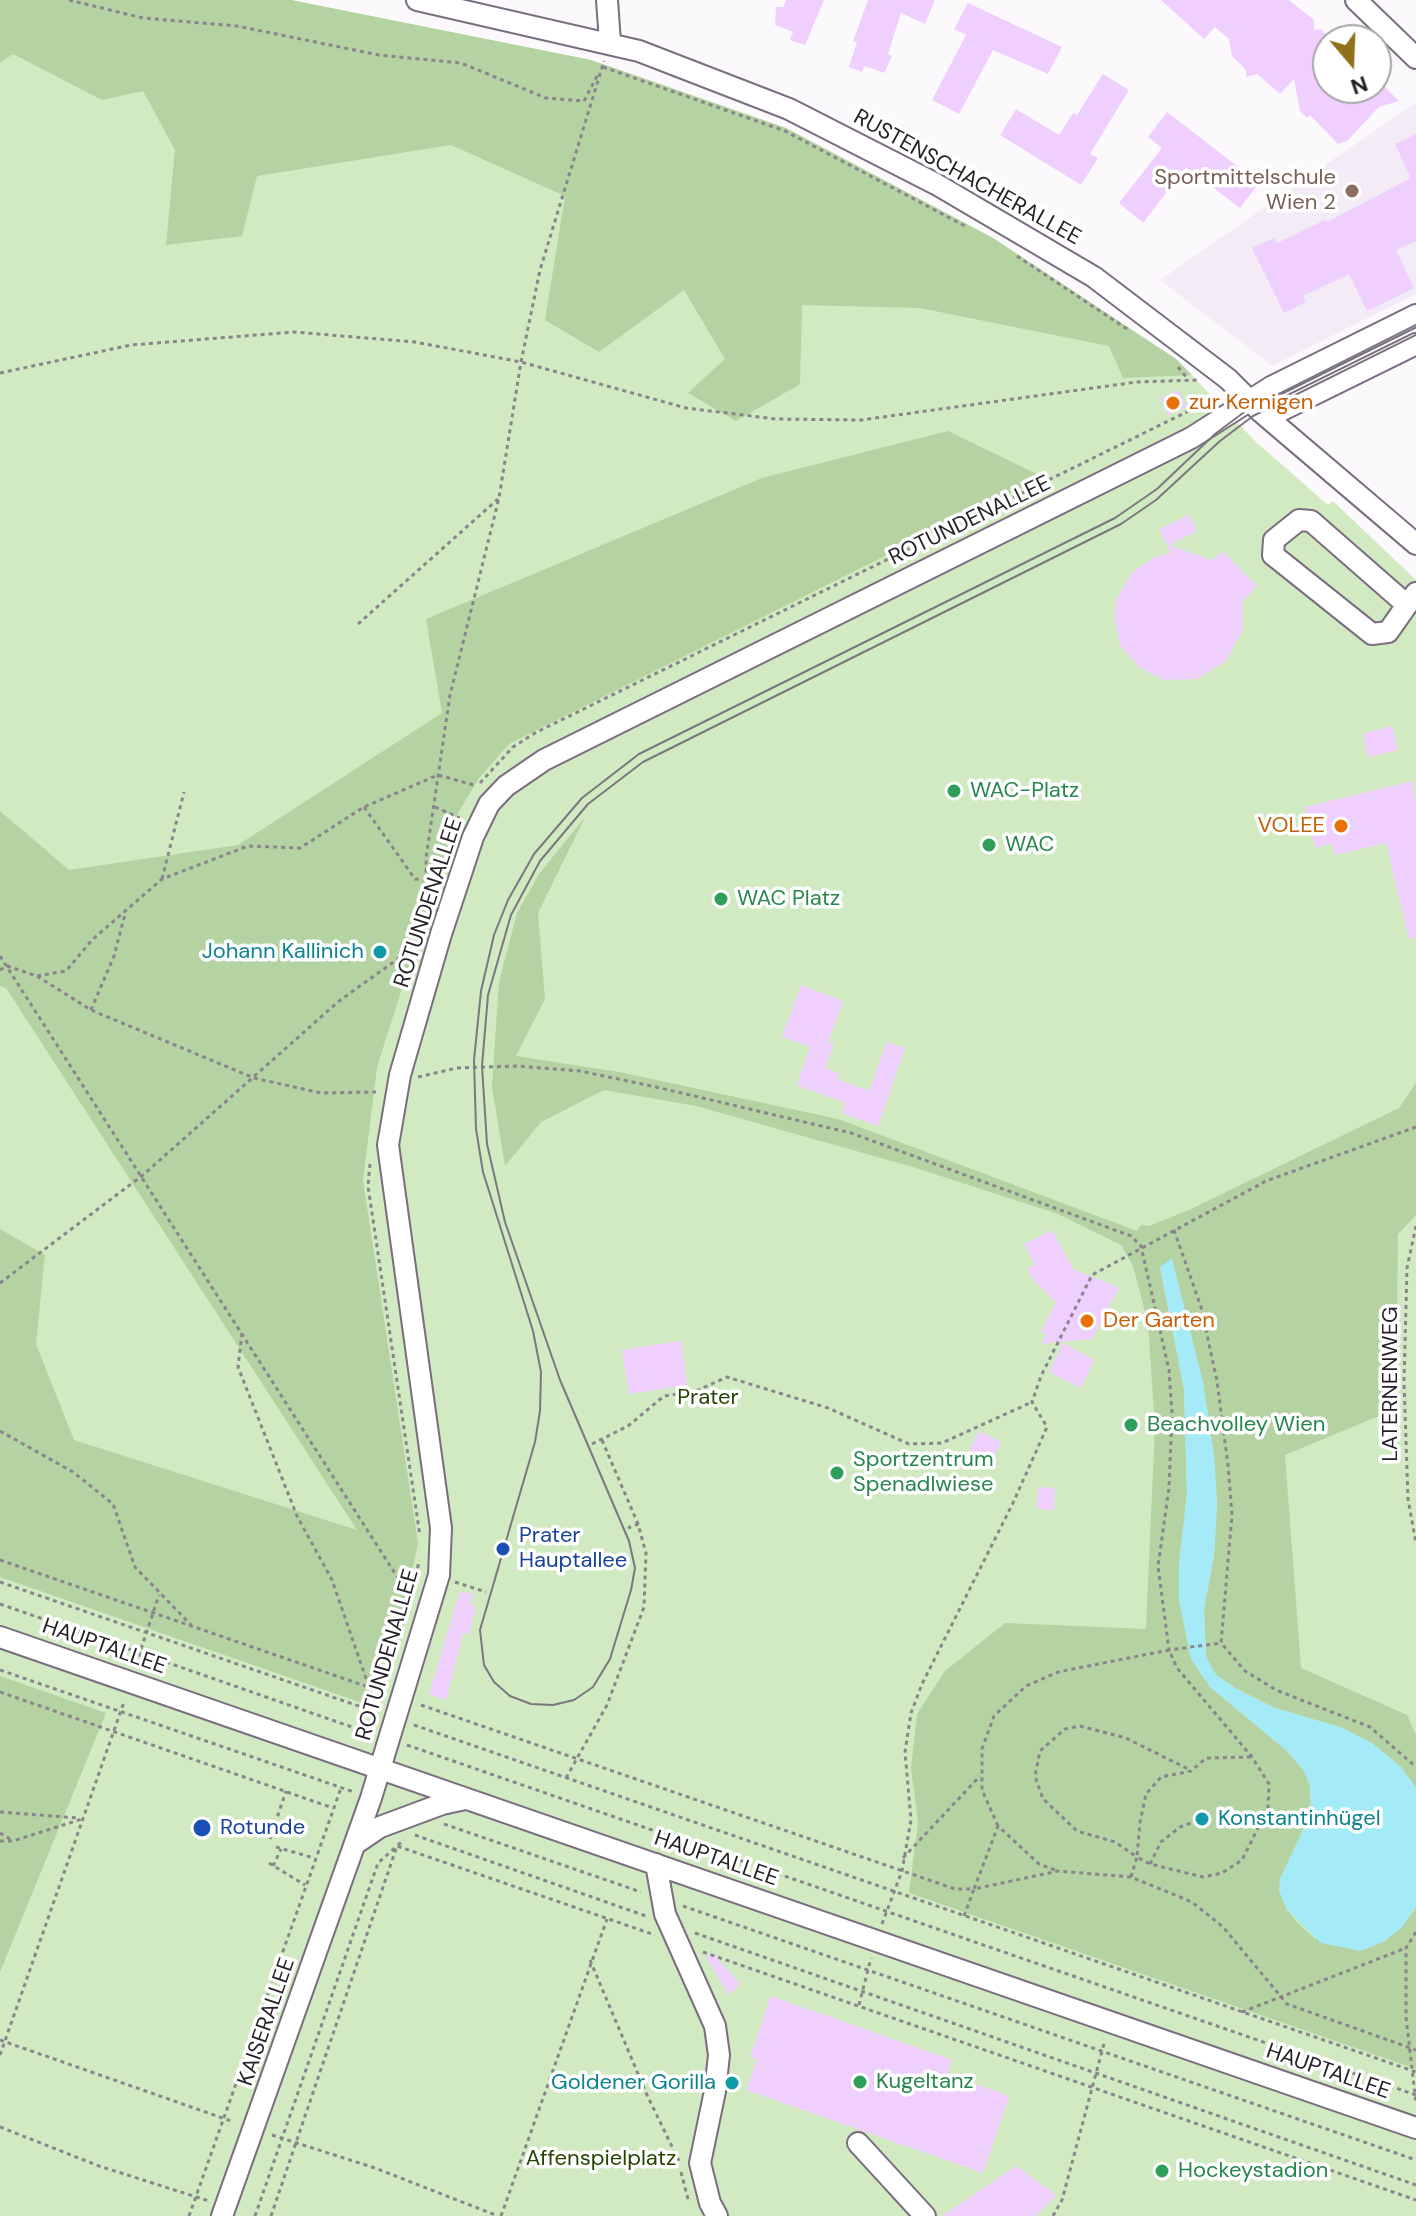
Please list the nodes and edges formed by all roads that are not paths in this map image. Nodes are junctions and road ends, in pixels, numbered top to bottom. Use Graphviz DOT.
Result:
graph roads {
  1 [pos="417,0"];
  2 [pos="607,0"];
  3 [pos="1363,2"];
  4 [pos="610,42"];
  5 [pos="1416,58"];
  6 [pos="1416,315"];
  7 [pos="1416,344"];
  8 [pos="1242,394"];
  9 [pos="1268,417"];
  10 [pos="1416,544"];
  11 [pos="1412,599"];
  12 [pos="0,1637"];
  13 [pos="380,1768"];
  14 [pos="468,1799"];
  15 [pos="355,1844"];
  16 [pos="656,1864"];
  17 [pos="1416,2128"];
  18 [pos="858,2143"];
  19 [pos="224,2211"];
  20 [pos="717,2216"];
  21 [pos="925,2216"];
  1 -- 4 [label="street, RUSTENSCHACHERALLEE"];
  2 -- 4 [label="street"];
  3 -- 5 [label="street"];
  4 -- 8 [label="street, RUSTENSCHACHERALLEE"];
  6 -- 8 [label="street, ROTUNDENALLEE"];
  7 -- 9 [label="street"];
  8 -- 9 [label="street, RUSTENSCHACHERALLEE"];
  8 -- 13 [label="street, ROTUNDENALLEE"];
  9 -- 10 [label="street, RUSTENSCHACHERALLEE"];
  11 -- 11 [label="street"];
  12 -- 13 [label="street, HAUPTALLEE"];
  13 -- 14 [label="street, HAUPTALLEE"];
  13 -- 15 [label="street, KAISERALLEE"];
  14 -- 15 [label="street"];
  14 -- 16 [label="street, HAUPTALLEE"];
  15 -- 19 [label="street, KAISERALLEE"];
  16 -- 17 [label="street, HAUPTALLEE"];
  16 -- 20 [label="street"];
  18 -- 21 [label="street"];
}
